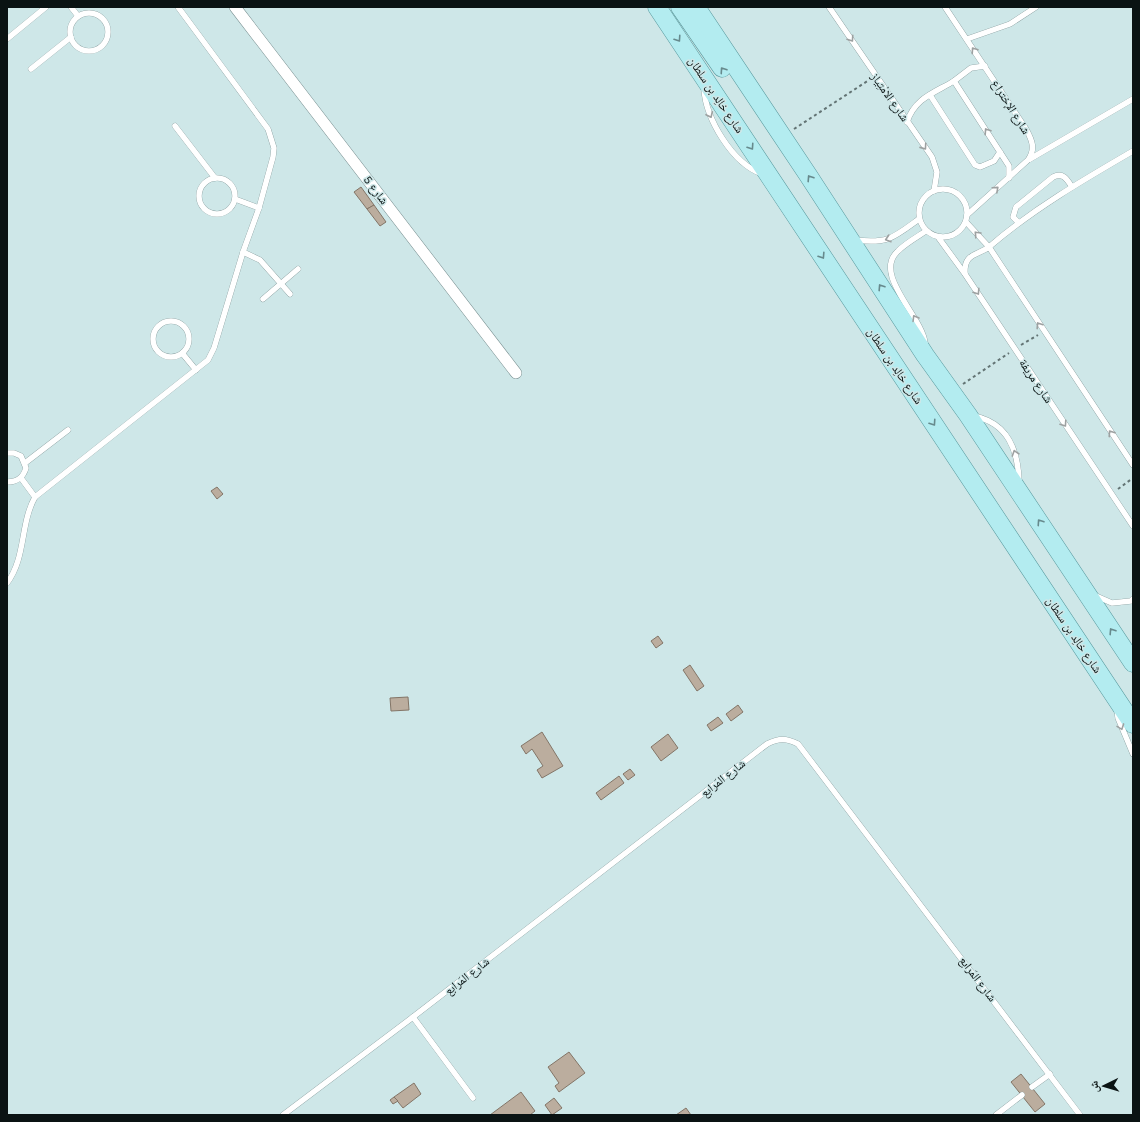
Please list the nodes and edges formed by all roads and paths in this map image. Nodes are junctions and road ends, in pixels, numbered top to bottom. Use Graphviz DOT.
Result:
graph roads {
  1 [pos="46,7"];
  2 [pos="71,7"];
  3 [pos="178,7"];
  4 [pos="235,7"];
  5 [pos="657,7"];
  6 [pos="680,7"];
  7 [pos="696,7"];
  8 [pos="829,7"];
  9 [pos="945,7"];
  10 [pos="1036,7"];
  11 [pos="78,16"];
  12 [pos="71,37"];
  13 [pos="7,38"];
  14 [pos="967,39"];
  15 [pos="985,66"];
  16 [pos="31,69"];
  17 [pos="875,76"];
  18 [pos="954,82"];
  19 [pos="930,95"];
  20 [pos="1133,99"];
  21 [pos="769,117"];
  22 [pos="907,122"];
  23 [pos="175,126"];
  24 [pos="782,136"];
  25 [pos="1133,151"];
  26 [pos="1000,152"];
  27 [pos="1028,160"];
  28 [pos="215,178"];
  29 [pos="1009,178"];
  30 [pos="1072,187"];
  31 [pos="934,191"];
  32 [pos="235,199"];
  33 [pos="259,208"];
  34 [pos="967,215"];
  35 [pos="919,219"];
  36 [pos="966,222"];
  37 [pos="1018,222"];
  38 [pos="926,231"];
  39 [pos="938,237"];
  40 [pos="850,240"];
  41 [pos="989,247"];
  42 [pos="243,252"];
  43 [pos="298,269"];
  44 [pos="965,274"];
  45 [pos="280,283"];
  46 [pos="290,294"];
  47 [pos="263,299"];
  48 [pos="1044,332"];
  49 [pos="1014,349"];
  50 [pos="182,353"];
  51 [pos="925,355"];
  52 [pos="196,370"];
  53 [pos="516,373"];
  54 [pos="951,392"];
  55 [pos="68,430"];
  56 [pos="7,453"];
  57 [pos="25,463"];
  58 [pos="1133,465"];
  59 [pos="21,478"];
  60 [pos="1133,478"];
  61 [pos="7,482"];
  62 [pos="1110,494"];
  63 [pos="35,497"];
  64 [pos="1133,526"];
  65 [pos="7,583"];
  66 [pos="1087,593"];
  67 [pos="1133,599"];
  68 [pos="1133,663"];
  69 [pos="1115,698"];
  70 [pos="1133,724"];
  71 [pos="1133,754"];
  72 [pos="413,1017"];
  73 [pos="1050,1074"];
  74 [pos="1032,1087"];
  75 [pos="1022,1095"];
  76 [pos="474,1098"];
  77 [pos="283,1115"];
  78 [pos="996,1115"];
  79 [pos="1080,1115"];
  1 -- 13 [label="lane"];
  2 -- 11 [label="lane"];
  3 -- 33 [label="lane"];
  4 -- 53 [label="street, شارع 5"];
  5 -- 69 [label="main road, شارع خالِد بن سلطان, one-way"];
  21 -- 6 [label="main road, one-way"];
  7 -- 21 [label="main road"];
  8 -- 17 [label="lane, شارع الامْتِياز, one-way"];
  9 -- 14 [label="lane, شارع الإختراع"];
  10 -- 14 [label="lane"];
  11 -- 12 [label="lane"];
  11 -- 12 [label="lane"];
  12 -- 16 [label="lane"];
  15 -- 14 [label="lane, شارع الإختراع, one-way"];
  15 -- 18 [label="lane"];
  15 -- 27 [label="lane, شارع الإختراع"];
  17 -- 22 [label="lane, شارع الامْتِياز"];
  17 -- 24 [label="path"];
  18 -- 19 [label="lane"];
  26 -- 18 [label="lane, one-way"];
  19 -- 22 [label="lane"];
  19 -- 26 [label="lane"];
  20 -- 27 [label="lane"];
  21 -- 24 [label="main road"];
  22 -- 31 [label="lane, شارع الامْتِياز, one-way"];
  23 -- 28 [label="lane"];
  40 -- 24 [label="main road, one-way"];
  25 -- 30 [label="lane"];
  26 -- 29 [label="lane"];
  27 -- 29 [label="lane"];
  28 -- 32 [label="lane"];
  28 -- 32 [label="lane"];
  34 -- 29 [label="lane, one-way"];
  30 -- 37 [label="lane"];
  30 -- 37 [label="lane"];
  31 -- 34 [label="lane"];
  31 -- 35 [label="lane"];
  32 -- 33 [label="lane"];
  33 -- 42 [label="lane"];
  34 -- 36 [label="lane"];
  35 -- 38 [label="lane"];
  35 -- 40 [label="lane, one-way"];
  36 -- 39 [label="lane"];
  41 -- 36 [label="lane, one-way"];
  37 -- 41 [label="lane"];
  38 -- 39 [label="lane"];
  51 -- 38 [label="lane, one-way"];
  39 -- 44 [label="lane, شارع مريفة"];
  51 -- 40 [label="main road, one-way"];
  41 -- 44 [label="lane"];
  48 -- 41 [label="lane, one-way"];
  42 -- 45 [label="lane"];
  42 -- 52 [label="lane"];
  43 -- 45 [label="lane"];
  44 -- 49 [label="lane, شارع مريفة, one-way"];
  45 -- 46 [label="lane"];
  45 -- 47 [label="lane"];
  48 -- 49 [label="path"];
  58 -- 48 [label="lane, one-way"];
  49 -- 54 [label="path"];
  49 -- 62 [label="lane, شارع مريفة, one-way"];
  50 -- 50 [label="lane"];
  50 -- 52 [label="lane"];
  51 -- 54 [label="main road"];
  52 -- 63 [label="lane"];
  66 -- 54 [label="main road, one-way"];
  55 -- 57 [label="lane"];
  56 -- 57 [label="lane"];
  57 -- 59 [label="lane"];
  59 -- 61 [label="lane"];
  59 -- 63 [label="lane"];
  60 -- 62 [label="path"];
  62 -- 64 [label="lane, شارع مريفة"];
  63 -- 65 [label="lane"];
  66 -- 67 [label="lane"];
  68 -- 66 [label="main road, one-way"];
  69 -- 70 [label="main road, شارع خالِد بن سلطان"];
  69 -- 71 [label="lane, one-way"];
  72 -- 73 [label="lane, شارع المَرابع"];
  72 -- 76 [label="lane"];
  72 -- 77 [label="lane, شارع المَرابع"];
  73 -- 74 [label="lane"];
  73 -- 79 [label="lane, شارع المَرابع"];
  75 -- 78 [label="lane"];
}
